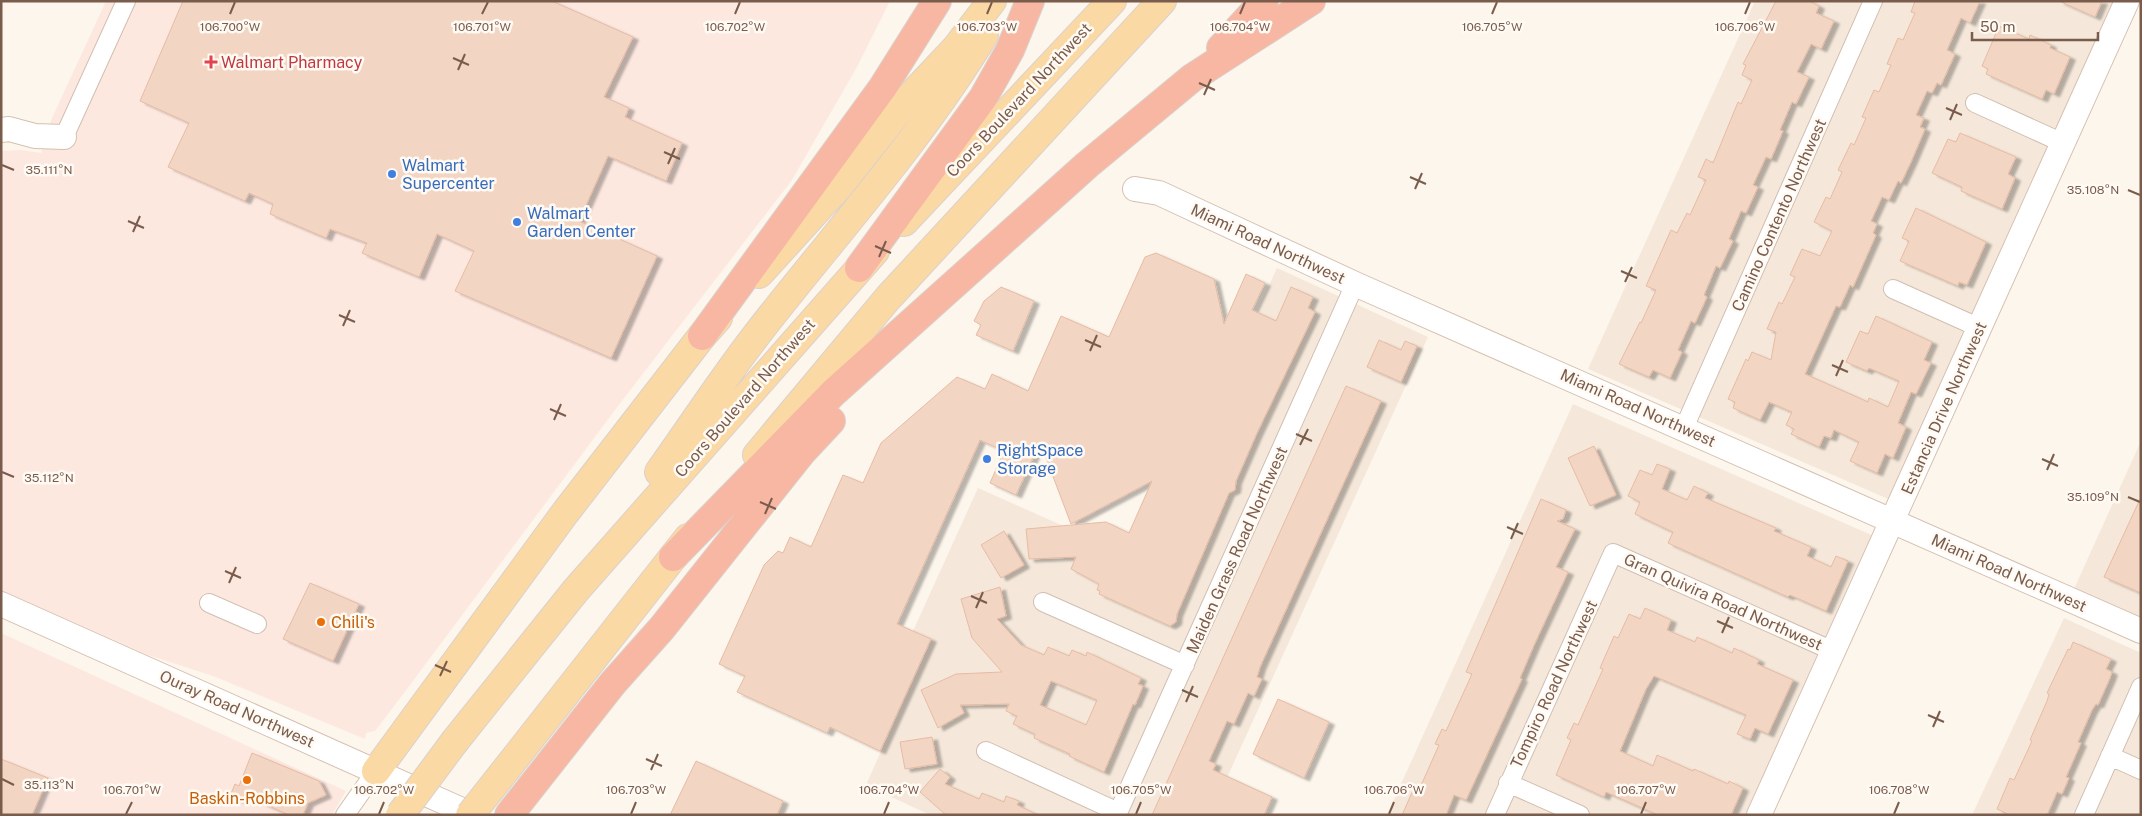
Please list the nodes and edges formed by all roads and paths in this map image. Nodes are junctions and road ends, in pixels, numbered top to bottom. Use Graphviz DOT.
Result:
graph roads {
  1 [pos="126,1"];
  2 [pos="937,1"];
  3 [pos="992,1"];
  4 [pos="1000,1"];
  5 [pos="1030,1"];
  6 [pos="1112,1"];
  7 [pos="1162,1"];
  8 [pos="1264,1"];
  9 [pos="1311,1"];
  10 [pos="1874,1"];
  11 [pos="2127,1"];
  12 [pos="1192,78"];
  13 [pos="1975,103"];
  14 [pos="1,130"];
  15 [pos="64,137"];
  16 [pos="2063,143"];
  17 [pos="1135,189"];
  18 [pos="860,268"];
  19 [pos="1355,284"];
  20 [pos="1893,289"];
  21 [pos="917,316"];
  22 [pos="1980,328"];
  23 [pos="702,336"];
  24 [pos="1684,428"];
  25 [pos="1892,522"];
  26 [pos="1613,553"];
  27 [pos="673,557"];
  28 [pos="576,590"];
  29 [pos="1043,602"];
  30 [pos="209,603"];
  31 [pos="1,604"];
  32 [pos="257,624"];
  33 [pos="2141,631"];
  34 [pos="1833,651"];
  35 [pos="1186,665"];
  36 [pos="2141,687"];
  37 [pos="986,751"];
  38 [pos="2110,756"];
  39 [pos="2141,770"];
  40 [pos="376,772"];
  41 [pos="1508,783"];
  42 [pos="1117,813"];
  43 [pos="345,815"];
  44 [pos="400,815"];
  45 [pos="472,815"];
  46 [pos="509,815"];
  47 [pos="1495,815"];
  48 [pos="1580,815"];
  49 [pos="1759,815"];
  50 [pos="2084,815"];
  1 -- 15 [label="street"];
  2 -- 23 [label="highway"];
  3 -- 23 [label="main road"];
  4 -- 28 [label="main road"];
  5 -- 18 [label="highway"];
  6 -- 18 [label="main road, Coors Boulevard Northwest"];
  7 -- 27 [label="main road"];
  8 -- 12 [label="highway"];
  9 -- 12 [label="highway"];
  10 -- 24 [label="street, Camino Contento Northwest"];
  11 -- 16 [label="street, Estancia Drive Northwest"];
  12 -- 21 [label="highway"];
  13 -- 16 [label="street"];
  14 -- 15 [label="street"];
  16 -- 22 [label="street, Estancia Drive Northwest"];
  17 -- 19 [label="street, Miami Road Northwest"];
  18 -- 28 [label="main road, Coors Boulevard Northwest"];
  19 -- 24 [label="street, Miami Road Northwest"];
  19 -- 35 [label="street, Maiden Grass Road Northwest"];
  20 -- 22 [label="street"];
  21 -- 27 [label="highway"];
  21 -- 46 [label="highway"];
  22 -- 25 [label="street, Estancia Drive Northwest"];
  23 -- 40 [label="main road"];
  24 -- 25 [label="street, Miami Road Northwest"];
  25 -- 33 [label="street, Miami Road Northwest"];
  25 -- 34 [label="street, Estancia Drive Northwest"];
  26 -- 34 [label="street, Gran Quivira Road Northwest"];
  26 -- 41 [label="street, Tompiro Road Northwest"];
  27 -- 45 [label="main road, bridge"];
  28 -- 44 [label="main road, Coors Boulevard Northwest, bridge"];
  29 -- 35 [label="street"];
  30 -- 32 [label="street"];
  31 -- 40 [label="street, Ouray Road Northwest"];
  34 -- 49 [label="street, Estancia Drive Northwest"];
  35 -- 42 [label="street, Maiden Grass Road Northwest"];
  36 -- 38 [label="street"];
  37 -- 42 [label="street"];
  38 -- 39 [label="street"];
  38 -- 50 [label="street"];
  40 -- 43 [label="street"];
  40 -- 45 [label="street, Ouray Road Northwest"];
  41 -- 47 [label="street, Tompiro Road Northwest"];
  41 -- 48 [label="street"];
}
